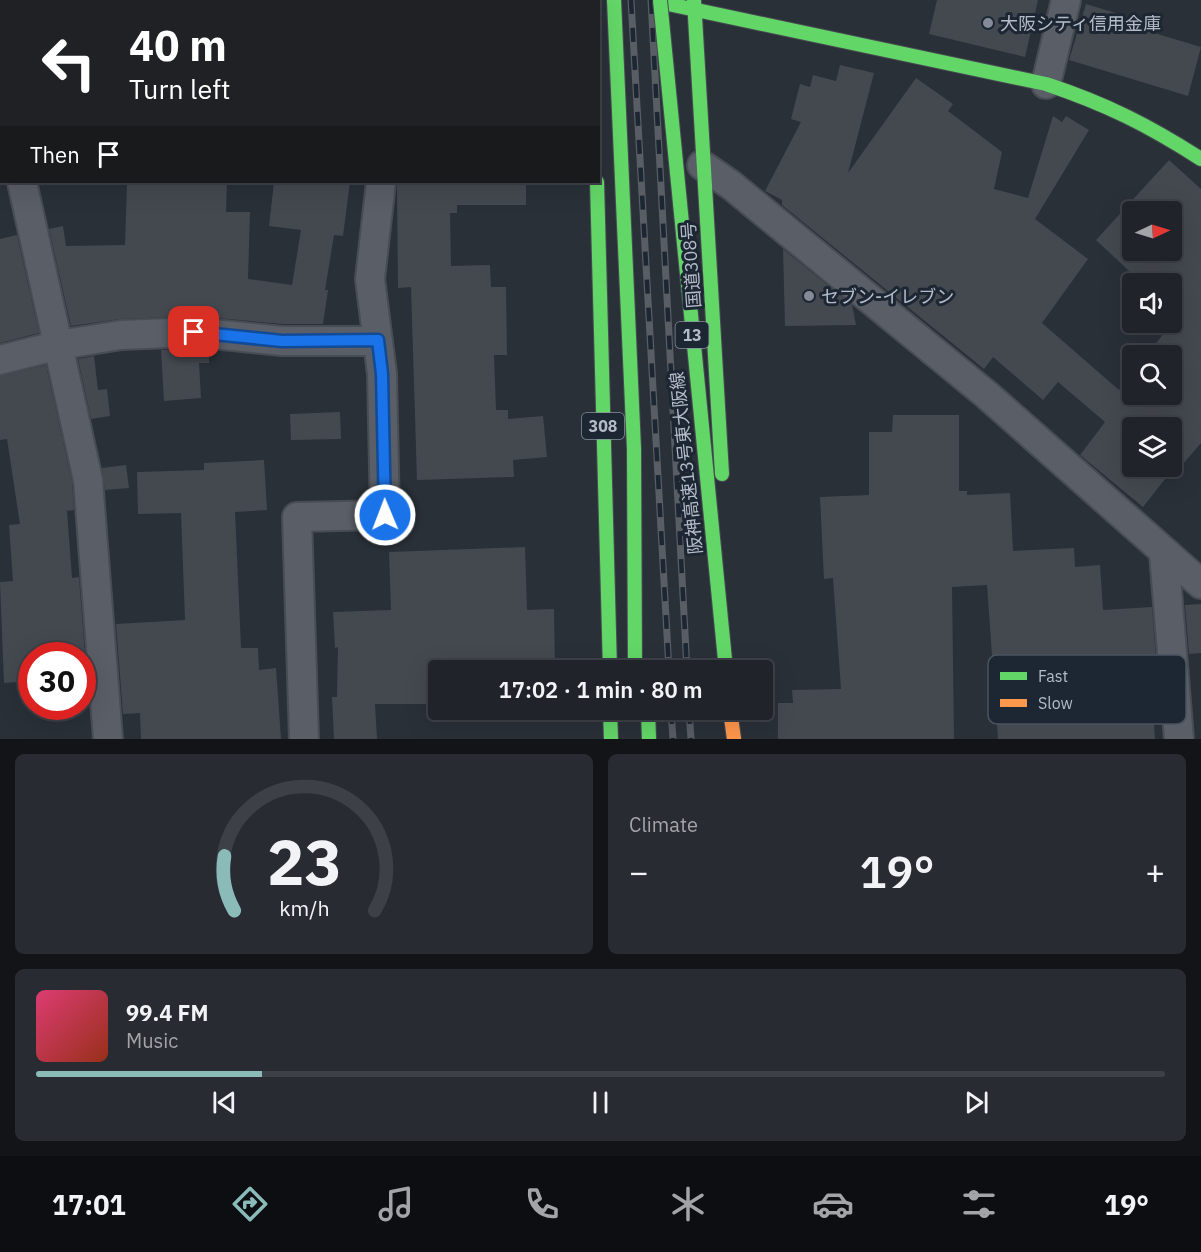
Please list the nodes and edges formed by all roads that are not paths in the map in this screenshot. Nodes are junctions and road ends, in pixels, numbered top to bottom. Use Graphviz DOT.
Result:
graph roads {
  1 [pos="614,0"];
  2 [pos="654,0"];
  3 [pos="660,0"];
  4 [pos="1066,0"];
  5 [pos="694,6"];
  6 [pos="1046,84"];
  7 [pos="1201,159"];
  8 [pos="702,165"];
  9 [pos="22,183"];
  10 [pos="381,183"];
  11 [pos="597,183"];
  12 [pos="378,340"];
  13 [pos="59,345"];
  14 [pos="0,360"];
  15 [pos="634,449"];
  16 [pos="1164,554"];
  17 [pos="715,578"];
  18 [pos="1201,584"];
  19 [pos="1172,655"];
  20 [pos="609,660"];
  21 [pos="635,660"];
  22 [pos="645,660"];
  23 [pos="719,660"];
  24 [pos="725,660"];
  25 [pos="735,660"];
  26 [pos="610,720"];
  27 [pos="635,720"];
  28 [pos="649,720"];
  29 [pos="723,720"];
  30 [pos="731,720"];
  31 [pos="742,720"];
  32 [pos="1178,724"];
  33 [pos="108,739"];
  34 [pos="304,739"];
  35 [pos="611,739"];
  36 [pos="635,739"];
  37 [pos="650,739"];
  38 [pos="724,739"];
  39 [pos="734,739"];
  40 [pos="744,739"];
  41 [pos="1179,739"];
  1 -- 15 [label="main road"];
  2 -- 5 [label="main road"];
  3 -- 17 [label="main road, 阪神高速13号東大阪線 / 13, bridge"];
  4 -- 6 [label="street"];
  5 -- 6 [label="main road"];
  5 -- 8 [label="main road, 国道308号"];
  6 -- 7 [label="main road"];
  8 -- 16 [label="street"];
  8 -- 25 [label="main road, 国道308号"];
  9 -- 13 [label="street"];
  10 -- 12 [label="street"];
  11 -- 20 [label="main road, 308"];
  12 -- 13 [label="street"];
  12 -- 34 [label="street"];
  13 -- 14 [label="street"];
  13 -- 33 [label="street"];
  15 -- 21 [label="main road"];
  15 -- 22 [label="main road"];
  16 -- 18 [label="street"];
  16 -- 19 [label="street"];
  17 -- 23 [label="main road, bridge"];
  17 -- 24 [label="main road, 阪神高速13号東大阪線 / 13, bridge"];
  26 -- 35 [label="main road"];
  27 -- 36 [label="main road"];
  28 -- 37 [label="main road"];
  29 -- 38 [label="main road"];
  30 -- 39 [label="main road"];
  31 -- 40 [label="main road"];
  32 -- 41 [label="street"];
}
